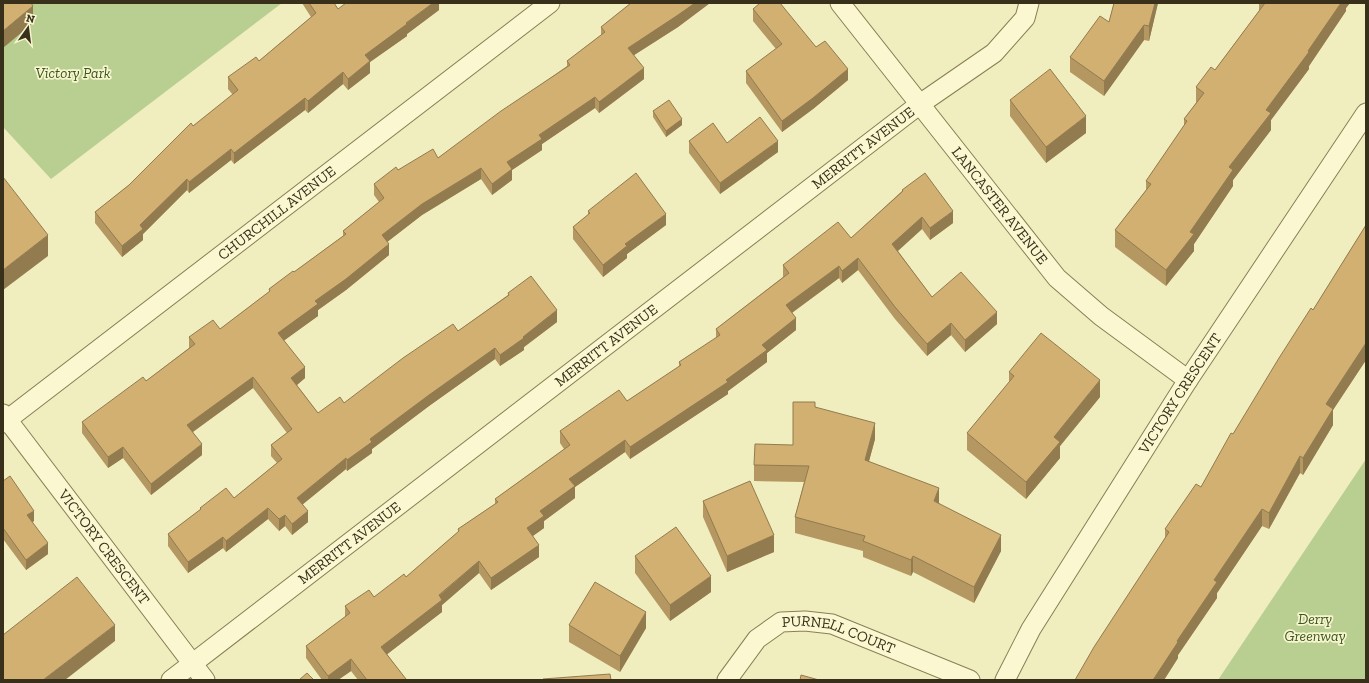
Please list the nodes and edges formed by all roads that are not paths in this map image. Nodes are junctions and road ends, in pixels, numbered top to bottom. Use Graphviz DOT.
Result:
graph roads {
  1 [pos="550,3"];
  2 [pos="840,3"];
  3 [pos="1029,3"];
  4 [pos="920,104"];
  5 [pos="1366,113"];
  6 [pos="1188,380"];
  7 [pos="5,419"];
  8 [pos="192,664"];
  9 [pos="171,680"];
  10 [pos="205,680"];
  11 [pos="727,680"];
  12 [pos="970,680"];
  13 [pos="1005,680"];
  1 -- 7 [label="street, CHURCHILL AVENUE"];
  2 -- 4 [label="street, LANCASTER AVENUE"];
  3 -- 4 [label="street, MERRITT AVENUE"];
  4 -- 6 [label="street, LANCASTER AVENUE"];
  4 -- 8 [label="street, MERRITT AVENUE"];
  5 -- 6 [label="street, VICTORY CRESCENT"];
  6 -- 13 [label="street, VICTORY CRESCENT"];
  7 -- 8 [label="street, VICTORY CRESCENT"];
  8 -- 9 [label="street, MERRITT AVENUE"];
  8 -- 10 [label="street, VICTORY CRESCENT"];
  11 -- 12 [label="street, PURNELL COURT"];
}
